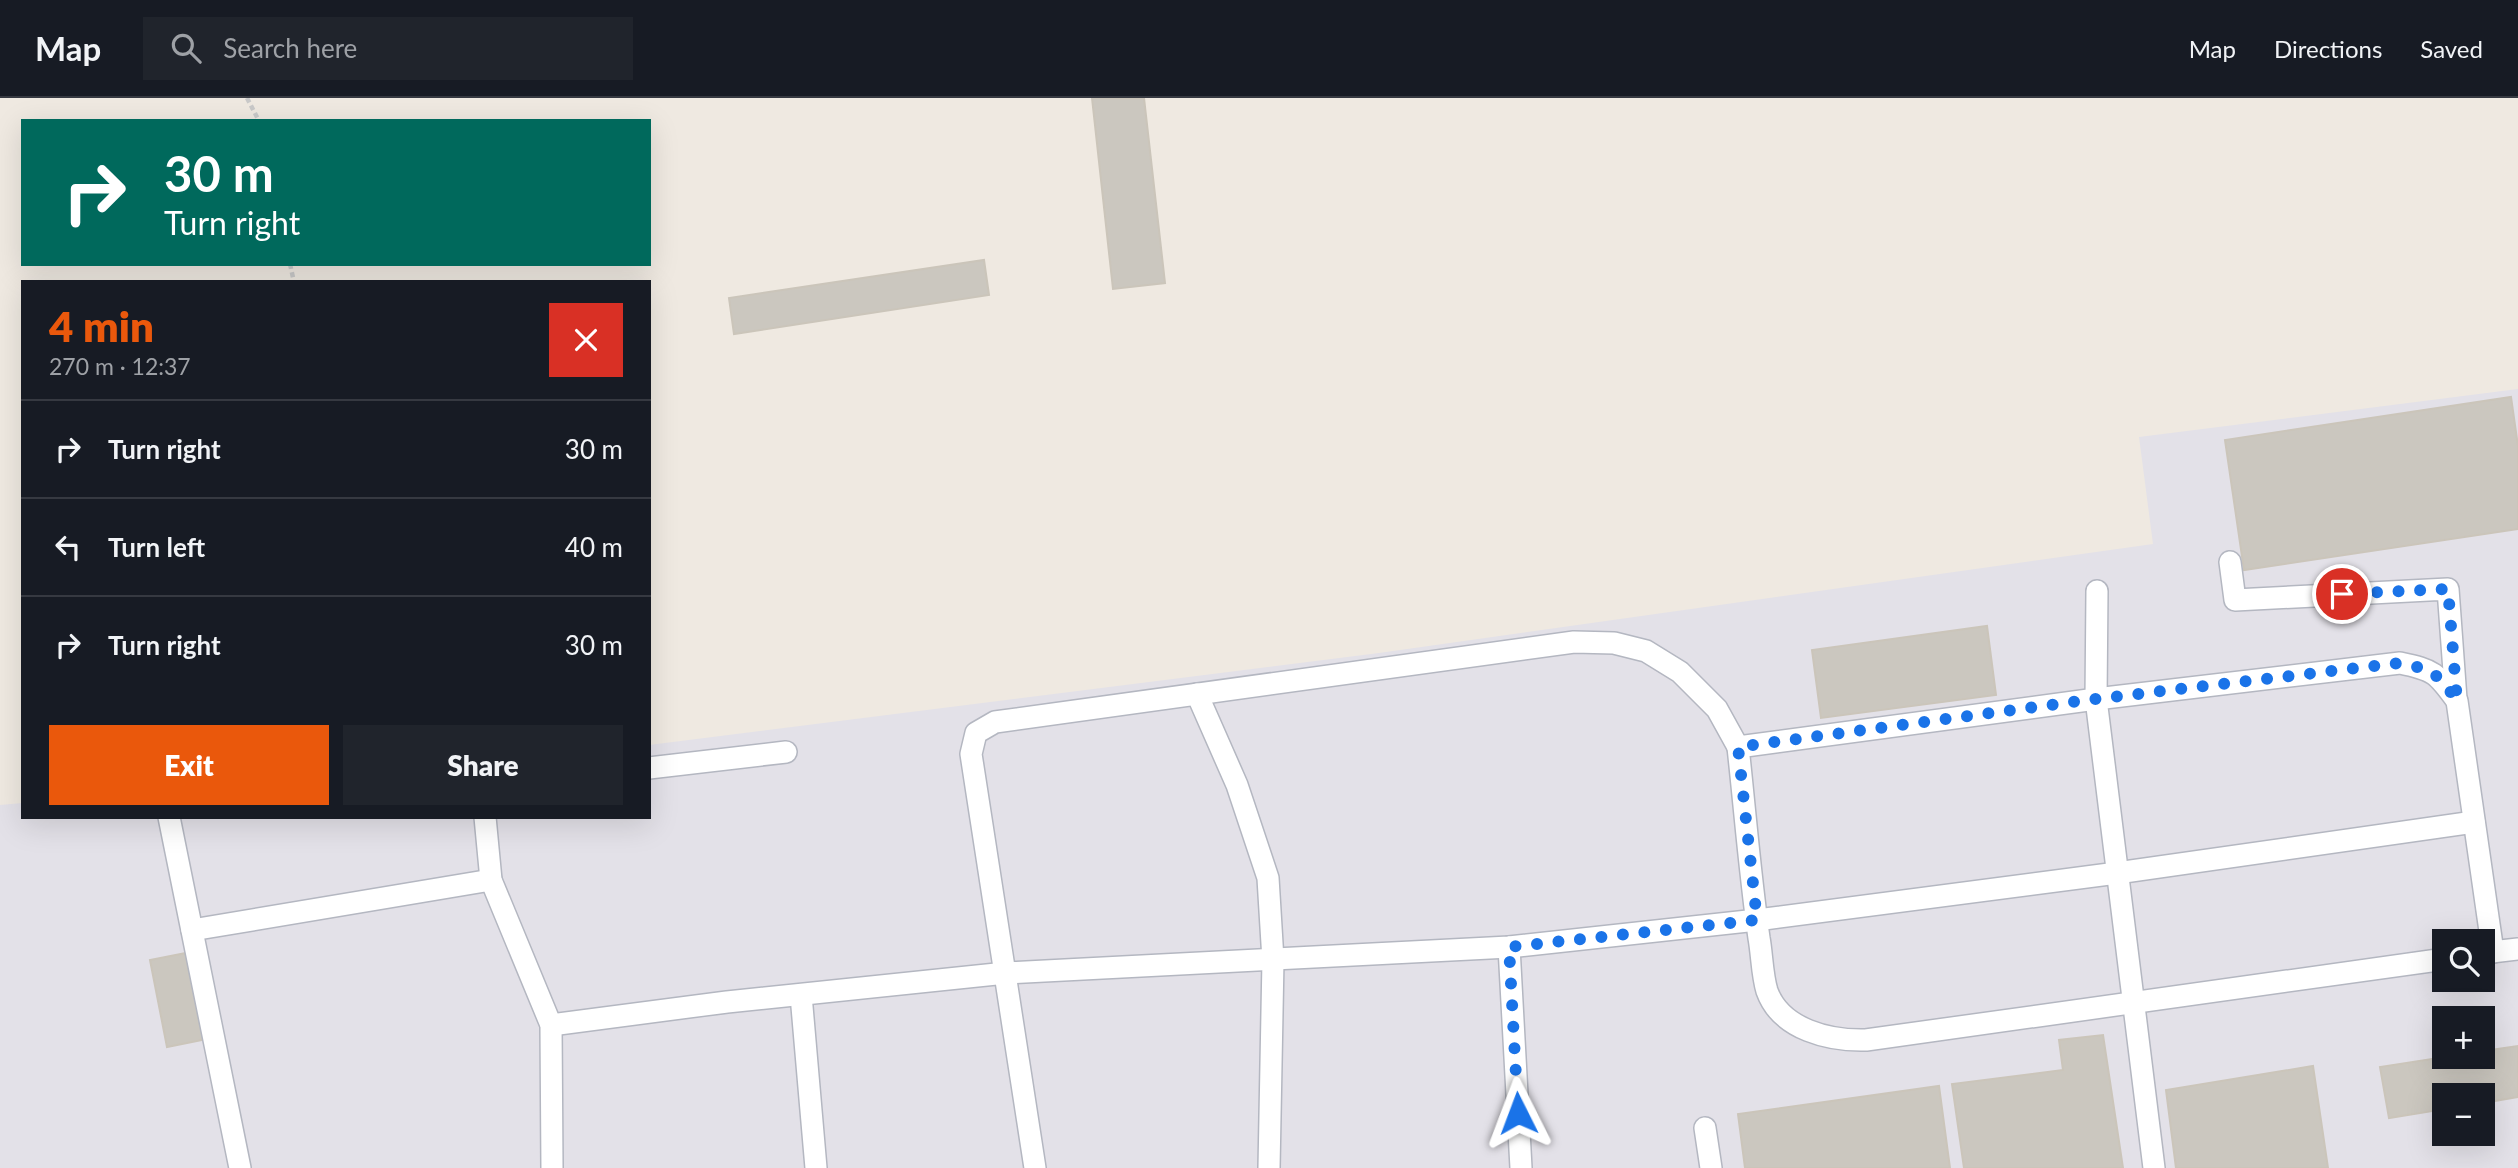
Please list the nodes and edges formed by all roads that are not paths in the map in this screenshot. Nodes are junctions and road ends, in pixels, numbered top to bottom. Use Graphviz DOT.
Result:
graph roads {
  1 [pos="2230,562"];
  2 [pos="2097,590"];
  3 [pos="1197,694"];
  4 [pos="2095,699"];
  5 [pos="2457,701"];
  6 [pos="1738,747"];
  7 [pos="786,752"];
  8 [pos="651,768"];
  9 [pos="169,819"];
  10 [pos="485,819"];
  11 [pos="2474,822"];
  12 [pos="2117,873"];
  13 [pos="491,880"];
  14 [pos="1757,920"];
  15 [pos="2485,929"];
  16 [pos="192,930"];
  17 [pos="1509,947"];
  18 [pos="2518,949"];
  19 [pos="2495,952"];
  20 [pos="1273,960"];
  21 [pos="2432,961"];
  22 [pos="1006,973"];
  23 [pos="801,995"];
  24 [pos="2132,1003"];
  25 [pos="551,1025"];
  26 [pos="1705,1128"];
  27 [pos="240,1168"];
  28 [pos="552,1168"];
  29 [pos="816,1168"];
  30 [pos="1035,1168"];
  31 [pos="1269,1168"];
  32 [pos="1521,1168"];
  33 [pos="1711,1168"];
  34 [pos="2154,1168"];
  1 -- 5 [label="lane"];
  2 -- 4 [label="lane"];
  3 -- 6 [label="lane"];
  3 -- 20 [label="lane"];
  3 -- 22 [label="lane"];
  4 -- 5 [label="lane"];
  4 -- 6 [label="lane"];
  4 -- 12 [label="lane"];
  5 -- 11 [label="lane"];
  6 -- 14 [label="lane"];
  7 -- 8 [label="lane"];
  9 -- 16 [label="lane"];
  10 -- 13 [label="lane"];
  11 -- 12 [label="lane"];
  11 -- 15 [label="lane"];
  12 -- 14 [label="lane"];
  12 -- 24 [label="lane"];
  13 -- 16 [label="lane"];
  13 -- 25 [label="lane"];
  14 -- 17 [label="lane"];
  14 -- 24 [label="lane"];
  16 -- 27 [label="lane"];
  17 -- 20 [label="lane"];
  17 -- 32 [label="lane"];
  18 -- 19 [label="lane"];
  20 -- 22 [label="lane"];
  20 -- 31 [label="lane"];
  21 -- 24 [label="lane"];
  22 -- 23 [label="lane"];
  22 -- 30 [label="lane"];
  23 -- 25 [label="lane"];
  23 -- 29 [label="lane"];
  24 -- 34 [label="lane"];
  25 -- 28 [label="lane"];
  26 -- 33 [label="lane"];
}
